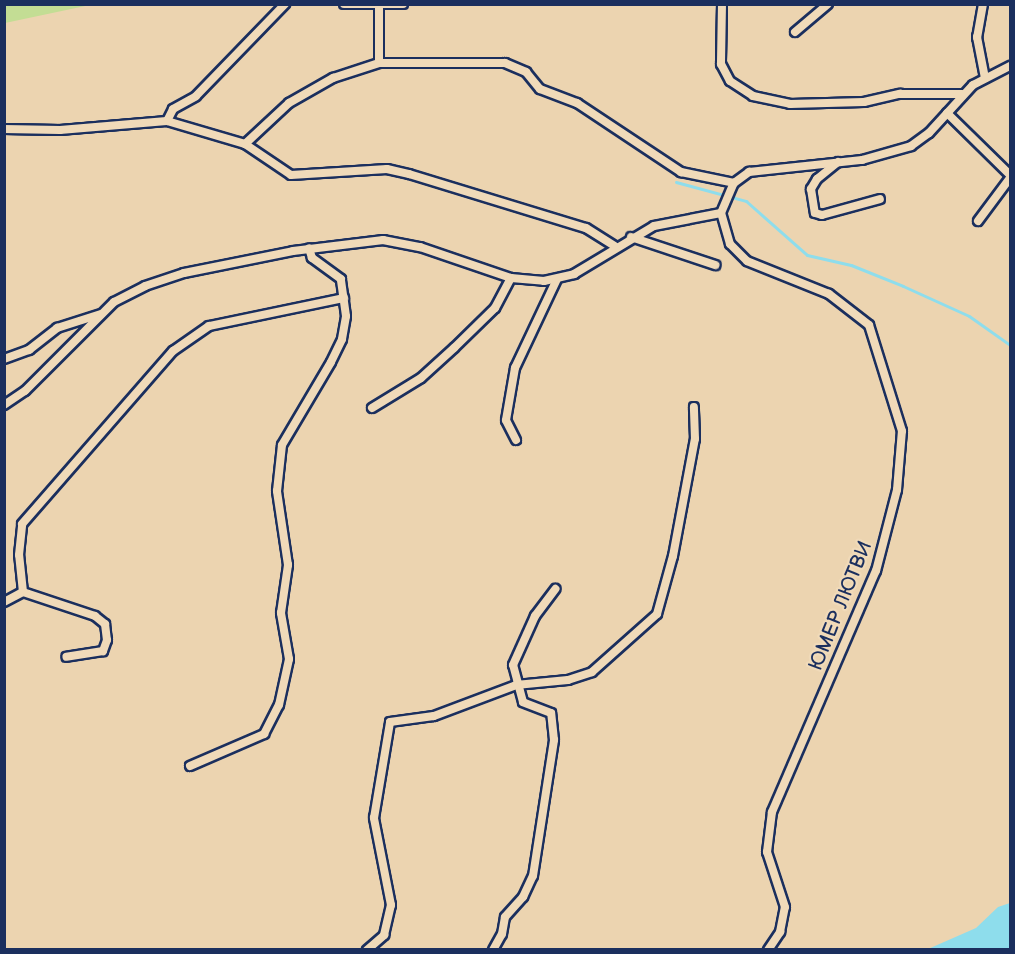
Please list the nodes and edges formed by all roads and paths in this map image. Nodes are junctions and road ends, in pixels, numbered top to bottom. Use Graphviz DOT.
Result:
graph roads {
  1 [pos="285,4"];
  2 [pos="344,4"];
  3 [pos="403,4"];
  4 [pos="722,4"];
  5 [pos="828,4"];
  6 [pos="983,4"];
  7 [pos="379,5"];
  8 [pos="795,32"];
  9 [pos="379,63"];
  10 [pos="1011,66"];
  11 [pos="985,78"];
  12 [pos="962,94"];
  13 [pos="947,113"];
  14 [pos="168,121"];
  15 [pos="4,129"];
  16 [pos="245,144"];
  17 [pos="839,162"];
  18 [pos="1011,176"];
  19 [pos="732,187"];
  20 [pos="880,199"];
  21 [pos="721,213"];
  22 [pos="978,221"];
  23 [pos="631,237"];
  24 [pos="615,246"];
  25 [pos="309,248"];
  26 [pos="715,265"];
  27 [pos="511,278"];
  28 [pos="557,279"];
  29 [pos="344,298"];
  30 [pos="101,314"];
  31 [pos="4,359"];
  32 [pos="4,405"];
  33 [pos="694,407"];
  34 [pos="372,408"];
  35 [pos="516,440"];
  36 [pos="555,589"];
  37 [pos="23,592"];
  38 [pos="4,602"];
  39 [pos="66,657"];
  40 [pos="516,685"];
  41 [pos="190,766"];
  42 [pos="367,950"];
  43 [pos="492,950"];
  44 [pos="768,950"];
  1 -- 14 [label="street"];
  2 -- 7 [label="street"];
  3 -- 7 [label="street"];
  4 -- 12 [label="street"];
  5 -- 8 [label="street"];
  6 -- 11 [label="street"];
  7 -- 9 [label="street"];
  9 -- 16 [label="street"];
  9 -- 19 [label="street"];
  10 -- 11 [label="street"];
  11 -- 12 [label="street"];
  12 -- 13 [label="street"];
  13 -- 17 [label="street"];
  13 -- 18 [label="street"];
  14 -- 15 [label="street"];
  14 -- 16 [label="street"];
  16 -- 24 [label="street"];
  17 -- 19 [label="street"];
  17 -- 20 [label="street"];
  18 -- 22 [label="street"];
  19 -- 21 [label="street"];
  21 -- 23 [label="street"];
  21 -- 44 [label="street, ЮМЕР ЛЮТВИ"];
  23 -- 24 [label="street"];
  23 -- 26 [label="street"];
  24 -- 28 [label="street"];
  25 -- 27 [label="street"];
  25 -- 29 [label="street"];
  25 -- 30 [label="street"];
  27 -- 28 [label="street"];
  27 -- 34 [label="street"];
  28 -- 35 [label="street"];
  29 -- 37 [label="street"];
  29 -- 41 [label="street"];
  30 -- 31 [label="street"];
  30 -- 32 [label="street"];
  33 -- 40 [label="street"];
  36 -- 40 [label="street"];
  37 -- 38 [label="street"];
  37 -- 39 [label="street"];
  40 -- 42 [label="street"];
  40 -- 43 [label="street"];
}
